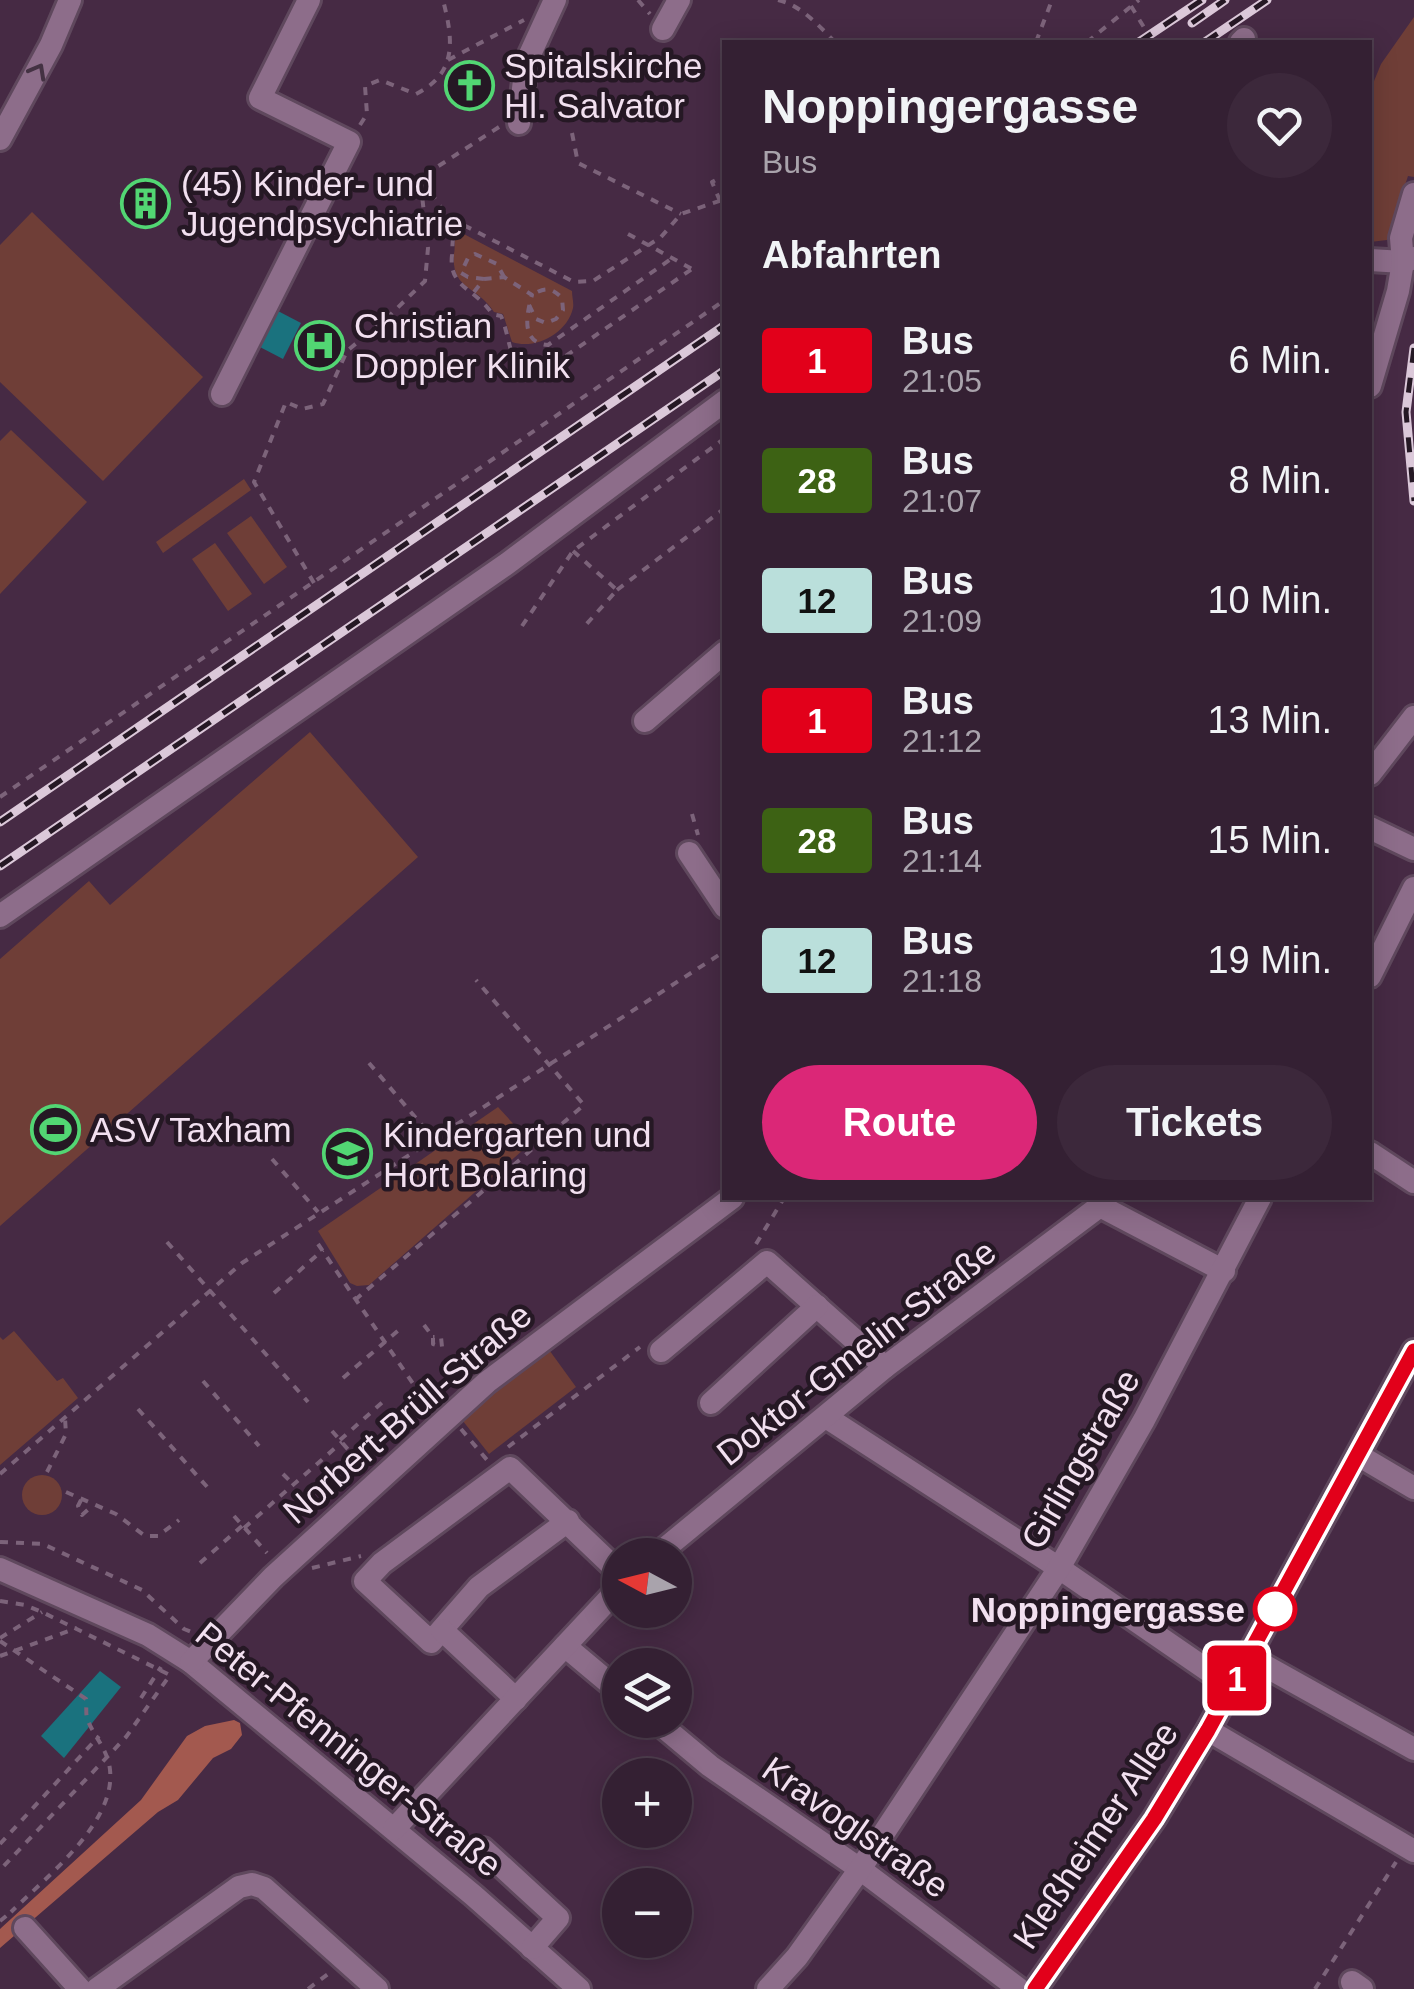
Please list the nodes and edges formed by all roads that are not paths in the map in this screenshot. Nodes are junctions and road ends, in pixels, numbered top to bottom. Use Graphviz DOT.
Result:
graph roads {
  1 [pos="70,0"];
  2 [pos="308,0"];
  3 [pos="679,0"];
  4 [pos="554,3"];
  5 [pos="663,29"];
  6 [pos="519,118"];
  7 [pos="0,138"];
  8 [pos="1414,194"];
  9 [pos="1372,260"];
  10 [pos="1409,260"];
  11 [pos="1372,380"];
  12 [pos="222,394"];
  13 [pos="722,404"];
  14 [pos="722,655"];
  15 [pos="1414,717"];
  16 [pos="644,721"];
  17 [pos="1372,771"];
  18 [pos="1372,829"];
  19 [pos="693,844"];
  20 [pos="1414,849"];
  21 [pos="1414,888"];
  22 [pos="722,900"];
  23 [pos="0,916"];
  24 [pos="1372,972"];
  25 [pos="1372,1155"];
  26 [pos="1414,1182"];
  27 [pos="729,1200"];
  28 [pos="1259,1200"];
  29 [pos="1102,1202"];
  30 [pos="1224,1271"];
  31 [pos="817,1306"];
  32 [pos="653,1347"];
  33 [pos="1414,1351"];
  34 [pos="886,1367"];
  35 [pos="711,1403"];
  36 [pos="826,1417"];
  37 [pos="1358,1455"];
  38 [pos="1414,1488"];
  39 [pos="568,1521"];
  40 [pos="678,1538"];
  41 [pos="602,1555"];
  42 [pos="1059,1568"];
  43 [pos="0,1569"];
  44 [pos="602,1606"];
  45 [pos="442,1630"];
  46 [pos="565,1646"];
  47 [pos="1249,1657"];
  48 [pos="191,1662"];
  49 [pos="602,1677"];
  50 [pos="1232,1687"];
  51 [pos="516,1699"];
  52 [pos="1208,1730"];
  53 [pos="676,1738"];
  54 [pos="1414,1749"];
  55 [pos="394,1829"];
  56 [pos="1410,1848"];
  57 [pos="483,1849"];
  58 [pos="860,1869"];
  59 [pos="18,1920"];
  60 [pos="532,1948"];
  61 [pos="80,1989"];
  62 [pos="97,1989"];
  63 [pos="377,1989"];
  64 [pos="579,1989"];
  65 [pos="768,1989"];
  66 [pos="1018,1989"];
  67 [pos="1034,1989"];
  7 -- 1 [label="street, one-way"];
  2 -- 12 [label="street"];
  3 -- 5 [label="street"];
  4 -- 6 [label="street"];
  8 -- 10 [label="street"];
  9 -- 10 [label="street"];
  10 -- 11 [label="street"];
  13 -- 23 [label="street"];
  14 -- 16 [label="street"];
  15 -- 17 [label="street"];
  18 -- 20 [label="street"];
  19 -- 22 [label="street"];
  21 -- 24 [label="street"];
  25 -- 26 [label="street"];
  27 -- 48 [label="street, Norbert-Brüll-Straße"];
  28 -- 30 [label="street, Girlingstraße"];
  29 -- 30 [label="street, Doktor-Gmelin-Straße"];
  29 -- 34 [label="street, Doktor-Gmelin-Straße"];
  30 -- 42 [label="street, Girlingstraße"];
  31 -- 32 [label="street"];
  31 -- 34 [label="street"];
  31 -- 35 [label="street"];
  33 -- 37 [label="street, Kleßheimer Allee"];
  34 -- 36 [label="street, Doktor-Gmelin-Straße"];
  36 -- 40 [label="street, Doktor-Gmelin-Straße"];
  36 -- 42 [label="street"];
  37 -- 38 [label="street"];
  37 -- 47 [label="street, Kleßheimer Allee"];
  39 -- 41 [label="street"];
  39 -- 45 [label="street"];
  39 -- 45 [label="street"];
  42 -- 50 [label="street"];
  42 -- 58 [label="street, Girlingstraße"];
  43 -- 48 [label="street, Peter-Pfenninger-Straße"];
  44 -- 46 [label="street"];
  45 -- 51 [label="street"];
  46 -- 49 [label="street"];
  46 -- 51 [label="street"];
  47 -- 50 [label="street, Kleßheimer Allee"];
  47 -- 54 [label="street"];
  48 -- 55 [label="street, Peter-Pfenninger-Straße"];
  50 -- 52 [label="street, Kleßheimer Allee"];
  51 -- 55 [label="street"];
  52 -- 56 [label="street"];
  52 -- 67 [label="street, Kleßheimer Allee"];
  53 -- 58 [label="street, Kravoglstraße"];
  55 -- 60 [label="street, Peter-Pfenninger-Straße"];
  57 -- 60 [label="street"];
  58 -- 65 [label="street, Girlingstraße"];
  58 -- 66 [label="street, Kravoglstraße"];
  59 -- 61 [label="street"];
  60 -- 64 [label="street, Peter-Pfenninger-Straße"];
  62 -- 63 [label="street"];
}
